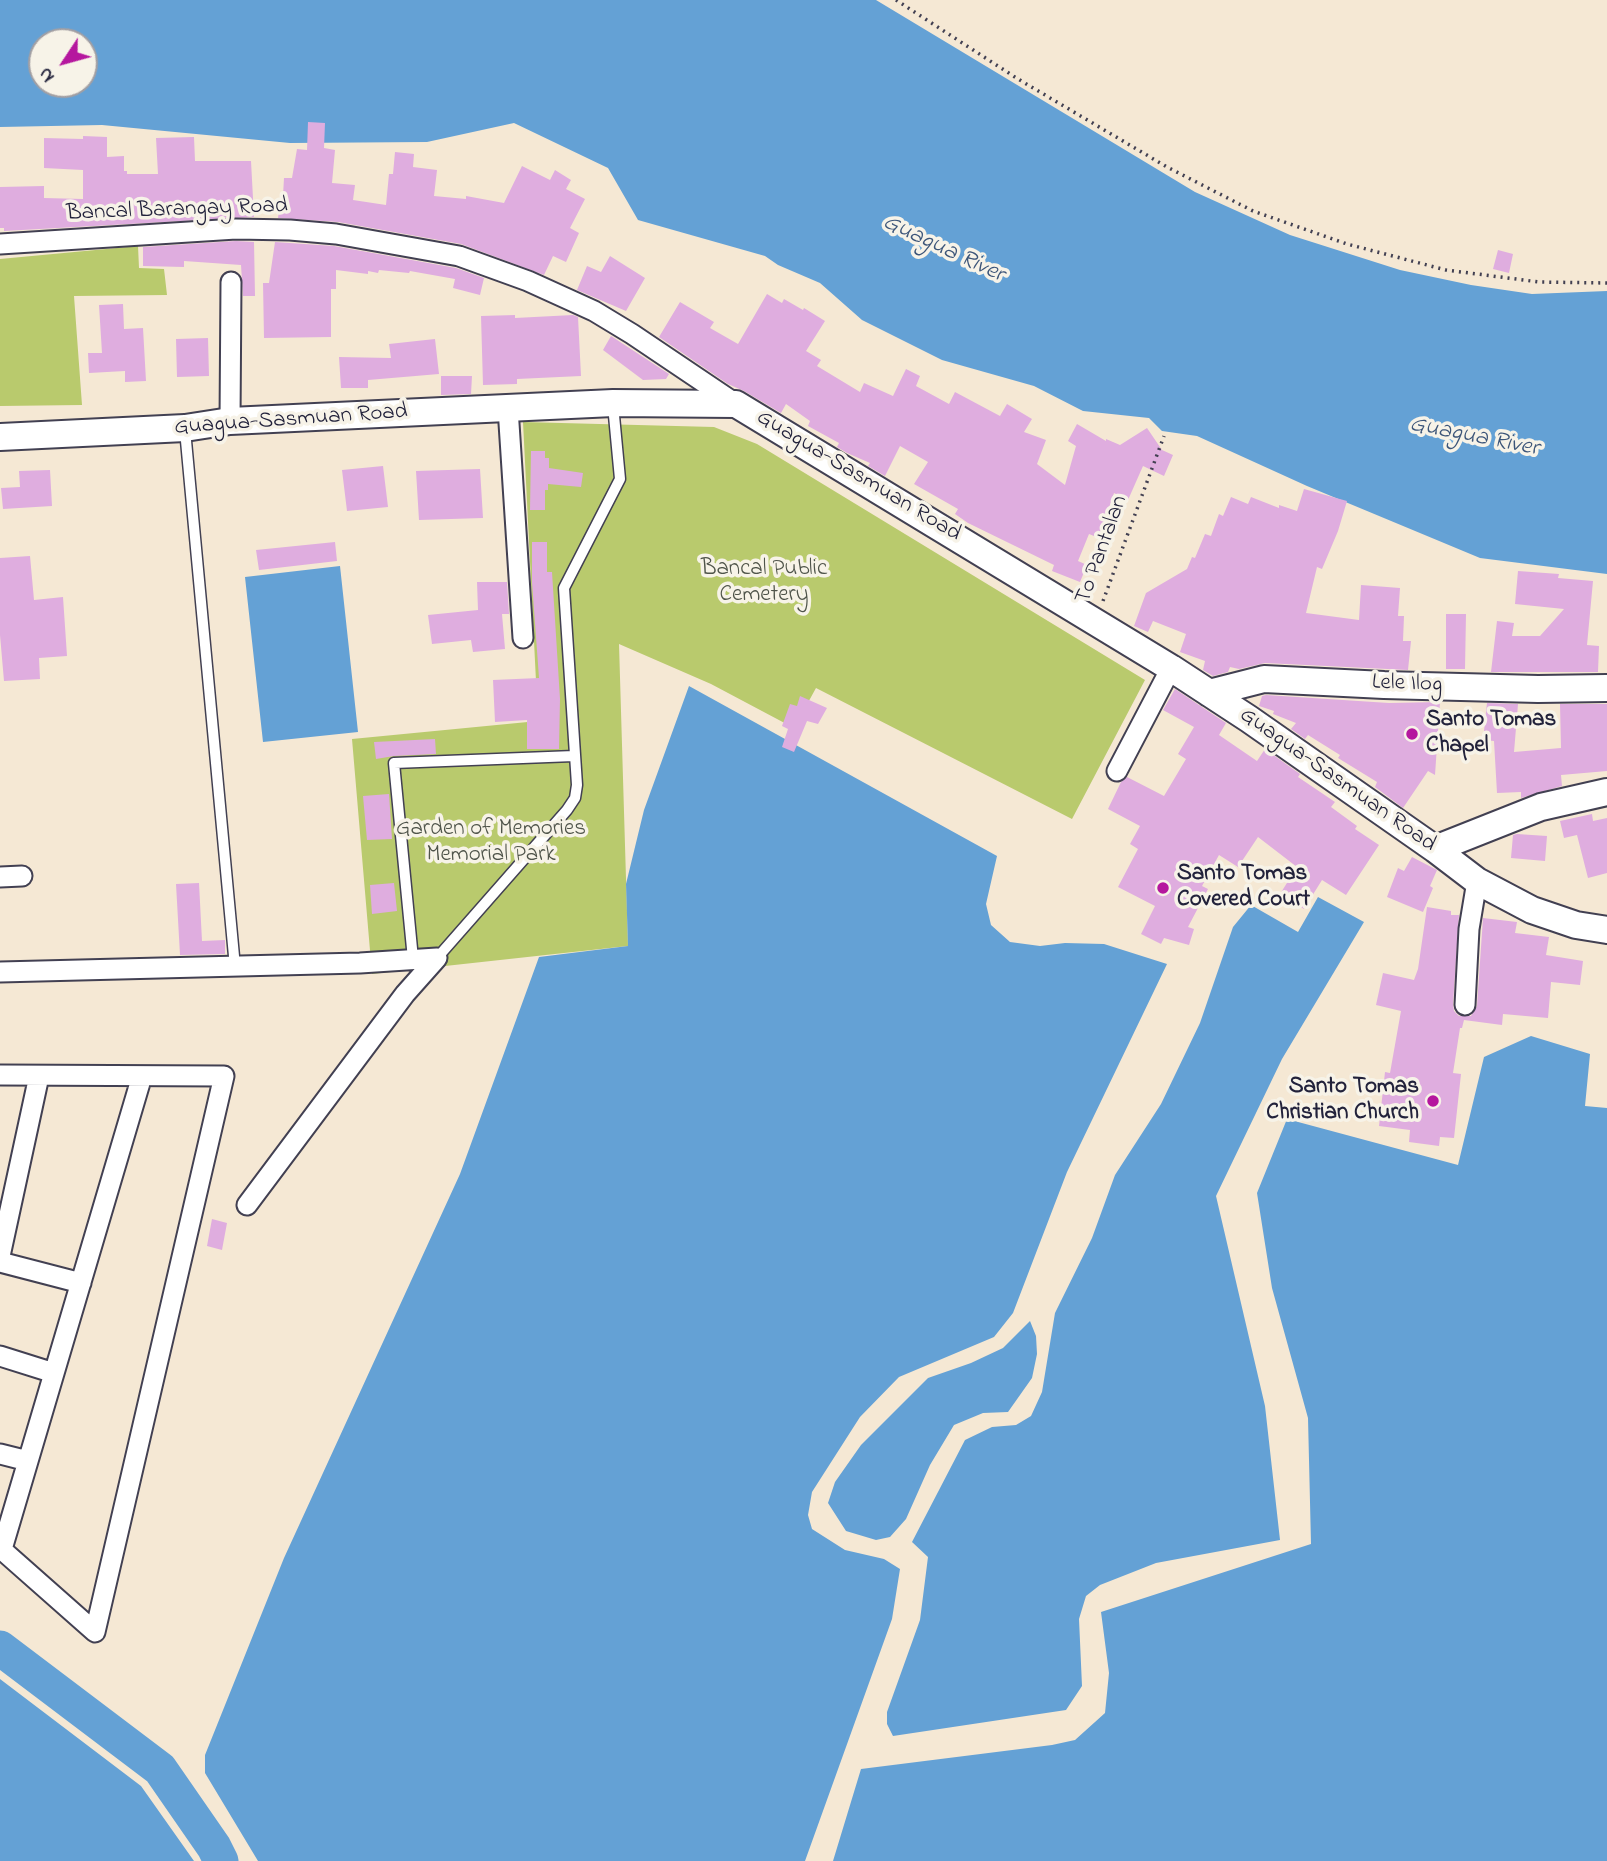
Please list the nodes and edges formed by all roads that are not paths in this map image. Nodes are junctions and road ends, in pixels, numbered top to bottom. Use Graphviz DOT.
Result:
graph roads {
  1 [pos="0,244"];
  2 [pos="231,282"];
  3 [pos="613,403"];
  4 [pos="736,404"];
  5 [pos="508,408"];
  6 [pos="230,421"];
  7 [pos="185,428"];
  8 [pos="0,436"];
  9 [pos="523,638"];
  10 [pos="1171,668"];
  11 [pos="1607,688"];
  12 [pos="1209,693"];
  13 [pos="574,756"];
  14 [pos="1117,771"];
  15 [pos="1607,792"];
  16 [pos="1435,849"];
  17 [pos="22,876"];
  18 [pos="0,877"];
  19 [pos="1477,881"];
  20 [pos="1607,930"];
  21 [pos="437,958"];
  22 [pos="414,959"];
  23 [pos="235,967"];
  24 [pos="0,972"];
  25 [pos="1465,1005"];
  26 [pos="0,1075"];
  27 [pos="39,1076"];
  28 [pos="142,1076"];
  29 [pos="247,1205"];
  30 [pos="0,1256"];
  31 [pos="0,1262"];
  32 [pos="81,1283"];
  33 [pos="0,1356"];
  34 [pos="54,1373"];
  35 [pos="0,1454"];
  36 [pos="28,1461"];
  37 [pos="1,1549"];
  1 -- 4 [label="street, Bancal Barangay Road"];
  2 -- 6 [label="street"];
  3 -- 4 [label="main road, Guagua-Sasmuan Road"];
  3 -- 5 [label="main road, Guagua-Sasmuan Road"];
  3 -- 13 [label="lane"];
  4 -- 10 [label="main road, Guagua-Sasmuan Road"];
  5 -- 6 [label="main road, Guagua-Sasmuan Road"];
  5 -- 9 [label="street"];
  6 -- 7 [label="main road, Guagua-Sasmuan Road"];
  7 -- 8 [label="main road, Guagua-Sasmuan Road"];
  7 -- 23 [label="lane"];
  10 -- 12 [label="main road, Guagua-Sasmuan Road"];
  10 -- 14 [label="street"];
  11 -- 12 [label="main road, Lele Ilog"];
  12 -- 16 [label="main road, Guagua-Sasmuan Road"];
  13 -- 21 [label="lane"];
  13 -- 22 [label="lane"];
  15 -- 16 [label="main road"];
  16 -- 19 [label="main road, Guagua-Sasmuan Road"];
  17 -- 18 [label="street"];
  19 -- 20 [label="main road, Guagua-Sasmuan Road"];
  19 -- 25 [label="street"];
  21 -- 22 [label="street"];
  21 -- 29 [label="street"];
  22 -- 23 [label="street"];
  23 -- 24 [label="street"];
  26 -- 27 [label="street"];
  27 -- 28 [label="street"];
  27 -- 30 [label="street"];
  28 -- 32 [label="street"];
  28 -- 37 [label="street"];
  31 -- 32 [label="street"];
  32 -- 34 [label="street"];
  33 -- 34 [label="street"];
  34 -- 36 [label="street"];
  35 -- 36 [label="street"];
  36 -- 37 [label="street"];
}
